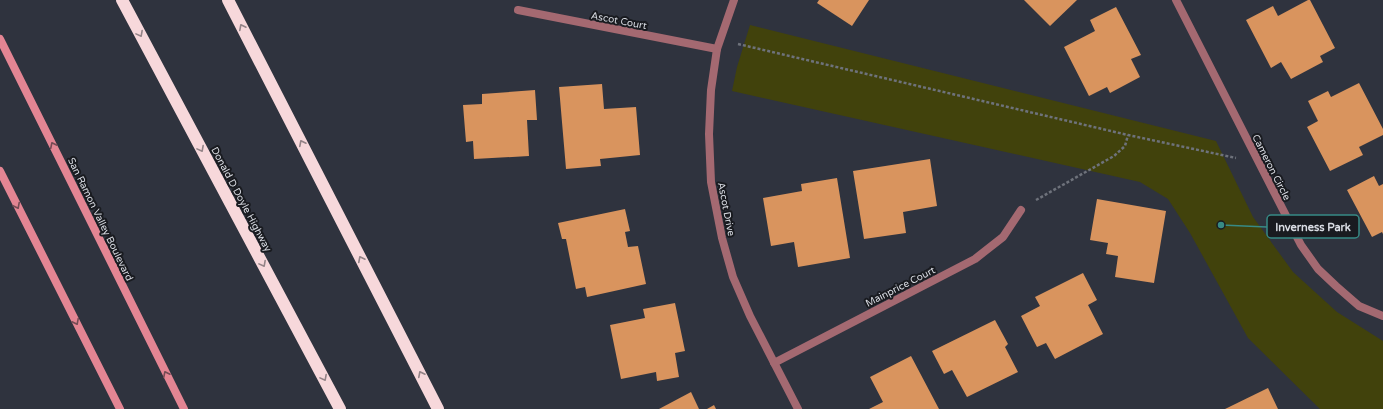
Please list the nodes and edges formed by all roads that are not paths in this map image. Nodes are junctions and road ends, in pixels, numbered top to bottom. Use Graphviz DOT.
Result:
graph roads {
  1 [pos="122,0"];
  2 [pos="228,0"];
  3 [pos="734,0"];
  4 [pos="1176,0"];
  5 [pos="518,10"];
  6 [pos="0,39"];
  7 [pos="717,49"];
  8 [pos="0,171"];
  9 [pos="1021,210"];
  10 [pos="1383,316"];
  11 [pos="774,363"];
  12 [pos="120,409"];
  13 [pos="184,409"];
  14 [pos="340,409"];
  15 [pos="438,409"];
  16 [pos="798,409"];
  1 -- 14 [label="highway, Donald D Doyle Highway, one-way"];
  15 -- 2 [label="highway, one-way"];
  3 -- 7 [label="street, Ascot Drive"];
  4 -- 10 [label="street, Cameron Circle"];
  5 -- 7 [label="street, Ascot Court"];
  13 -- 6 [label="main road, San Ramon Valley Boulevard, one-way"];
  7 -- 11 [label="street, Ascot Drive"];
  8 -- 12 [label="main road, one-way"];
  9 -- 11 [label="street, Mainprice Court"];
  11 -- 16 [label="street, Ascot Drive"];
}
